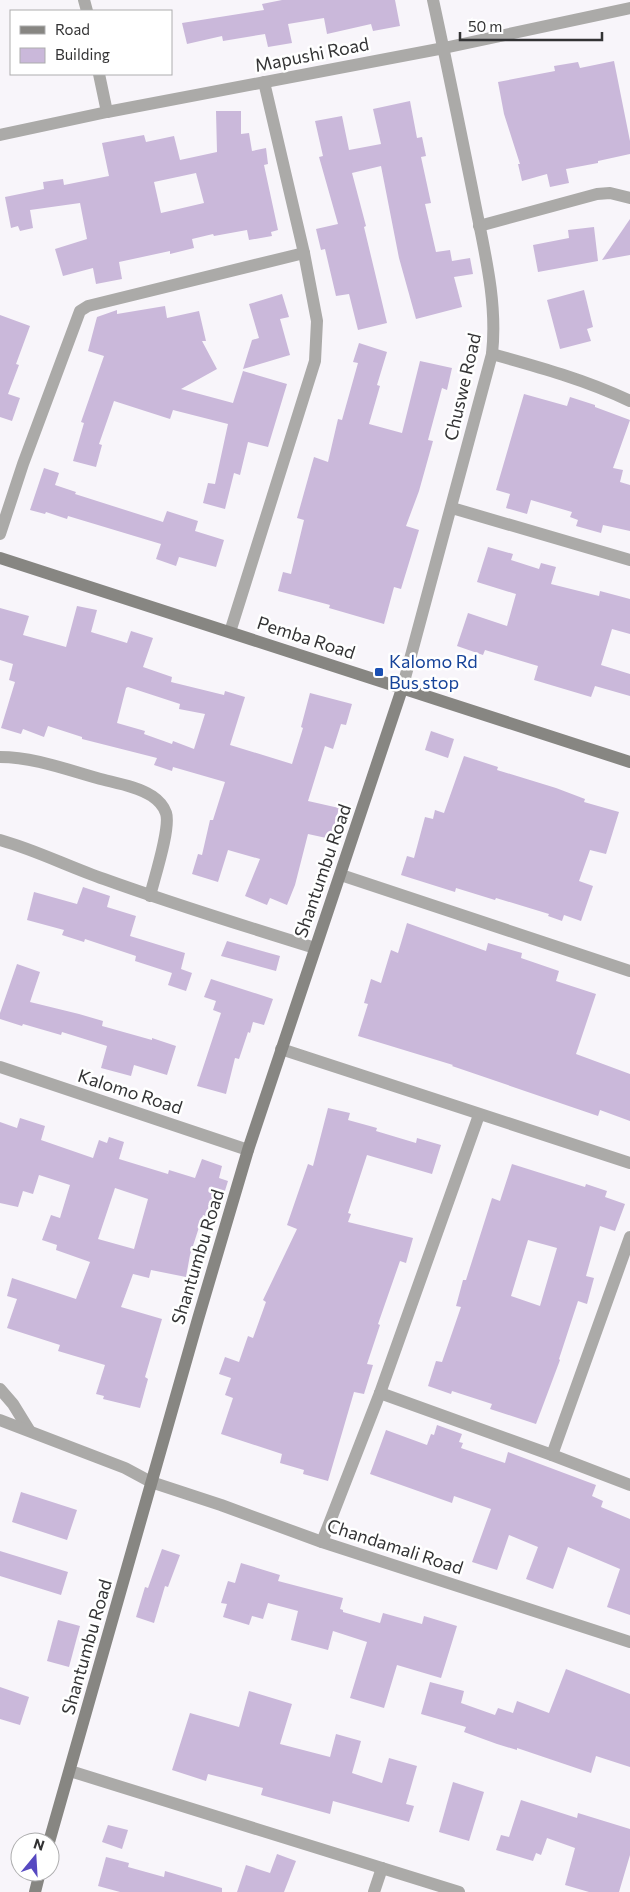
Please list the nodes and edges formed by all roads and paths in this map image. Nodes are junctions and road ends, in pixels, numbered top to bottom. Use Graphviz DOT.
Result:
graph roads {
  1 [pos="433,0"];
  2 [pos="630,8"];
  3 [pos="444,48"];
  4 [pos="99,75"];
  5 [pos="264,82"];
  6 [pos="107,112"];
  7 [pos="0,135"];
  8 [pos="630,198"];
  9 [pos="479,226"];
  10 [pos="304,253"];
  11 [pos="492,354"];
  12 [pos="630,401"];
  13 [pos="452,508"];
  14 [pos="0,534"];
  15 [pos="0,558"];
  16 [pos="630,560"];
  17 [pos="230,632"];
  18 [pos="402,689"];
  19 [pos="0,757"];
  20 [pos="630,762"];
  21 [pos="0,840"];
  22 [pos="340,876"];
  23 [pos="150,896"];
  24 [pos="315,948"];
  25 [pos="630,971"];
  26 [pos="281,1049"];
  27 [pos="0,1067"];
  28 [pos="479,1115"];
  29 [pos="248,1150"];
  30 [pos="630,1163"];
  31 [pos="630,1238"];
  32 [pos="0,1389"];
  33 [pos="380,1394"];
  34 [pos="0,1420"];
  35 [pos="29,1430"];
  36 [pos="552,1455"];
  37 [pos="151,1482"];
  38 [pos="630,1485"];
  39 [pos="322,1542"];
  40 [pos="630,1642"];
  41 [pos="70,1771"];
  42 [pos="52,1832"];
  43 [pos="382,1868"];
  44 [pos="374,1892"];
  45 [pos="459,1892"];
  1 -- 3 [label="street, Chuswe Road"];
  2 -- 3 [label="street, Mapushi Road"];
  3 -- 5 [label="street, Mapushi Road"];
  3 -- 9 [label="street, Chuswe Road"];
  4 -- 6 [label="street"];
  5 -- 6 [label="street, Mapushi Road"];
  5 -- 10 [label="street"];
  6 -- 7 [label="street, Mapushi Road"];
  8 -- 9 [label="street"];
  9 -- 11 [label="street, Chuswe Road"];
  10 -- 14 [label="street"];
  10 -- 17 [label="street"];
  11 -- 12 [label="street"];
  11 -- 13 [label="street, Chuswe Road"];
  13 -- 16 [label="street"];
  13 -- 18 [label="street, Chuswe Road"];
  15 -- 17 [label="street, Pemba Road"];
  17 -- 18 [label="street, Pemba Road"];
  18 -- 20 [label="street, Pemba Road"];
  18 -- 22 [label="street, Shantumbu Road"];
  19 -- 23 [label="street"];
  21 -- 23 [label="street"];
  22 -- 24 [label="street, Shantumbu Road"];
  22 -- 25 [label="street"];
  23 -- 24 [label="street"];
  24 -- 26 [label="street, Shantumbu Road"];
  26 -- 28 [label="street"];
  26 -- 29 [label="street, Shantumbu Road"];
  27 -- 29 [label="street, Kalomo Road"];
  28 -- 30 [label="street"];
  28 -- 33 [label="street"];
  29 -- 37 [label="street, Shantumbu Road"];
  31 -- 36 [label="street"];
  32 -- 35 [label="street"];
  33 -- 36 [label="street"];
  33 -- 39 [label="street"];
  34 -- 35 [label="street, Chandamali Road"];
  35 -- 37 [label="street, Chandamali Road"];
  36 -- 38 [label="street"];
  37 -- 39 [label="street, Chandamali Road"];
  37 -- 41 [label="street, Shantumbu Road"];
  39 -- 40 [label="street, Chandamali Road"];
  41 -- 42 [label="street, Shantumbu Road"];
  41 -- 43 [label="street"];
  43 -- 44 [label="street"];
  43 -- 45 [label="street"];
}
